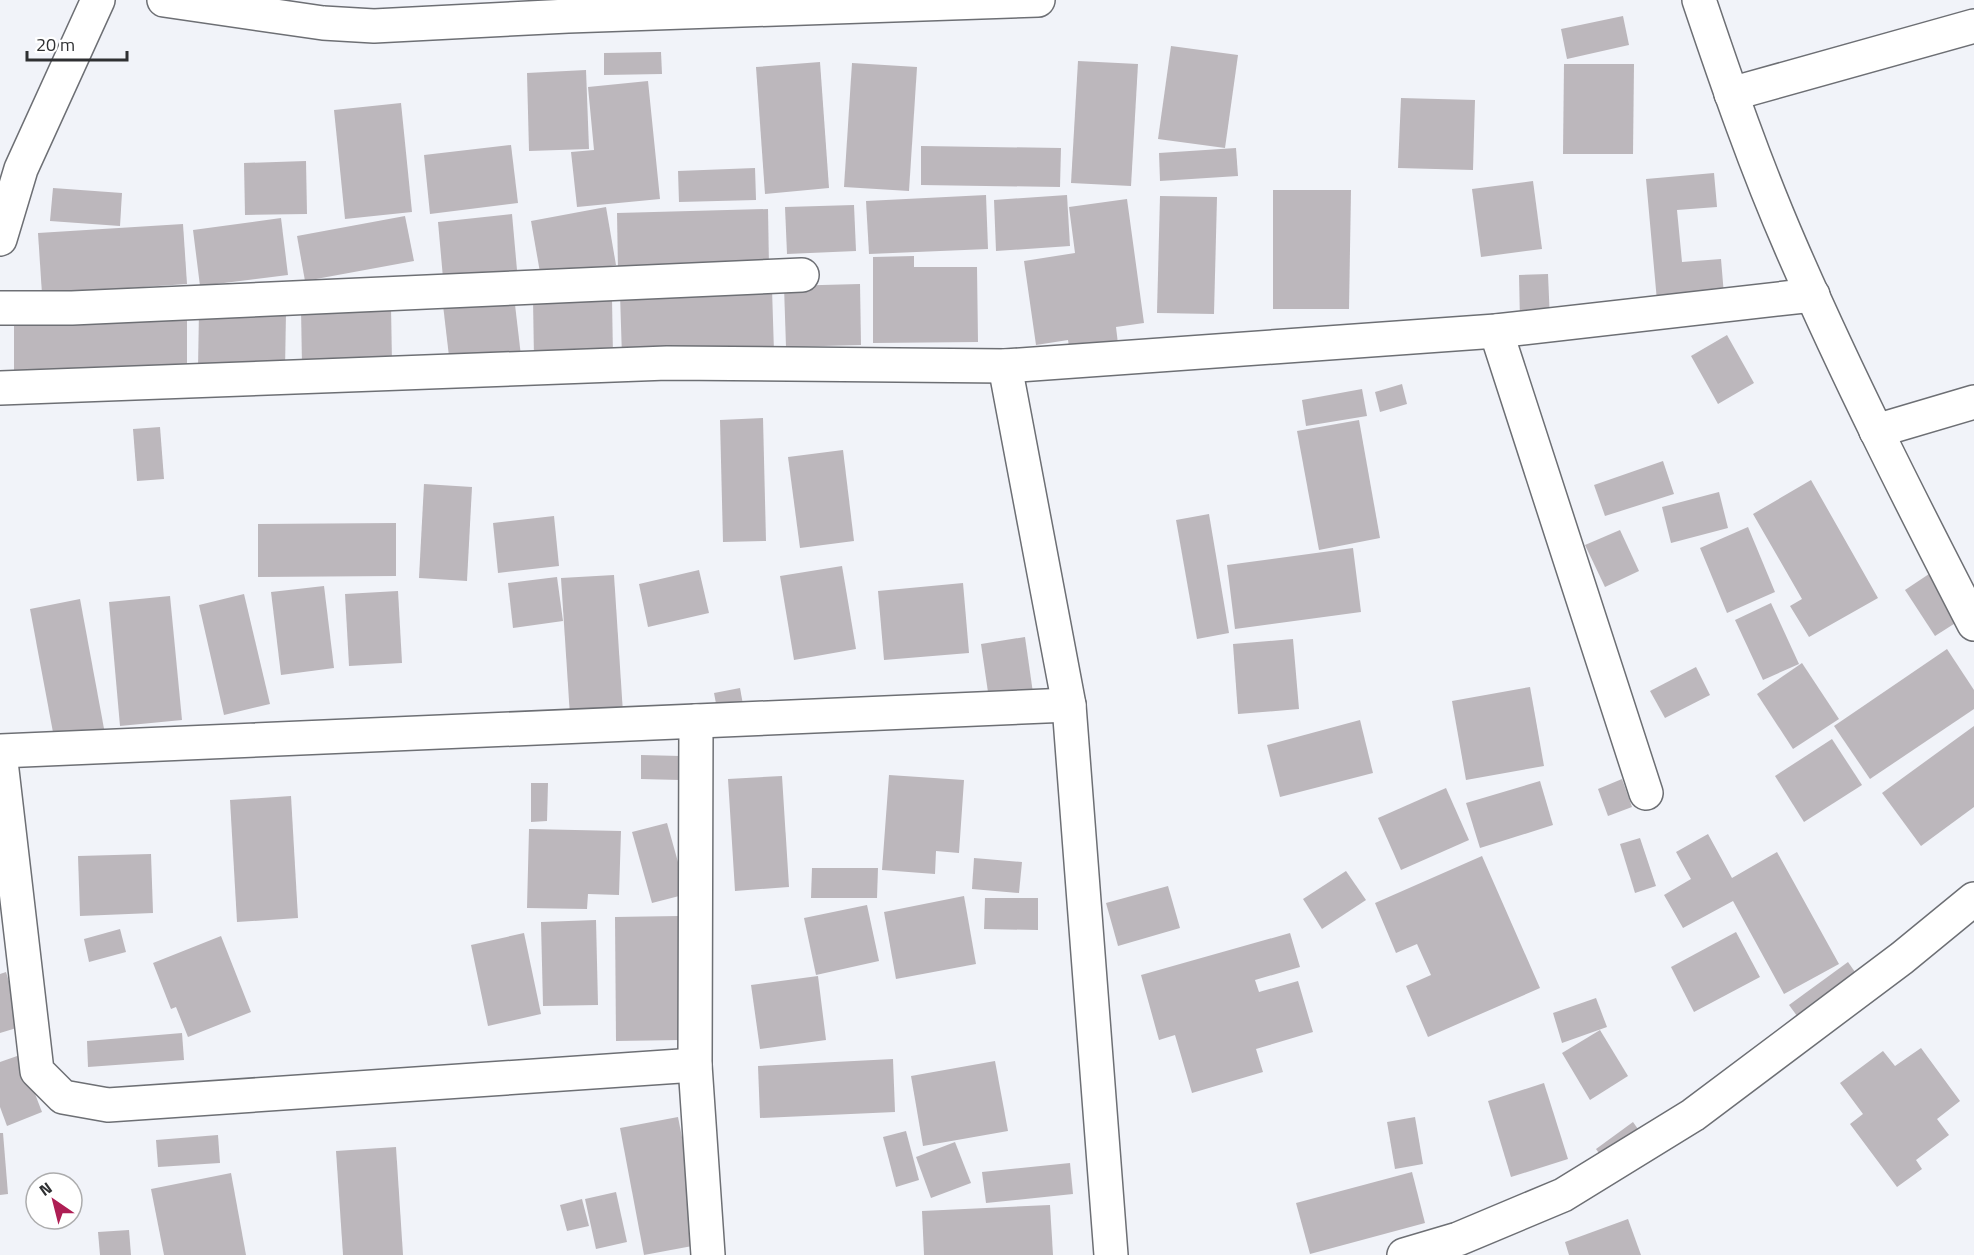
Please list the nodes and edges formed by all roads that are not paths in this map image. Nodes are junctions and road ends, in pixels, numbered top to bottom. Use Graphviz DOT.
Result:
graph roads {
  1 [pos="98,0"];
  2 [pos="164,0"];
  3 [pos="1038,0"];
  4 [pos="1699,0"];
  5 [pos="569,8"];
  6 [pos="1974,26"];
  7 [pos="1731,94"];
  8 [pos="10,167"];
  9 [pos="0,239"];
  10 [pos="802,275"];
  11 [pos="1813,295"];
  12 [pos="0,308"];
  13 [pos="1496,331"];
  14 [pos="1005,366"];
  15 [pos="0,388"];
  16 [pos="1974,402"];
  17 [pos="1876,431"];
  18 [pos="1974,624"];
  19 [pos="1069,705"];
  20 [pos="696,721"];
  21 [pos="0,752"];
  22 [pos="1646,794"];
  23 [pos="1974,898"];
  24 [pos="695,1065"];
  25 [pos="708,1255"];
  26 [pos="1111,1255"];
  27 [pos="1404,1255"];
  1 -- 8 [label="street"];
  2 -- 5 [label="street"];
  3 -- 5 [label="street"];
  4 -- 7 [label="street"];
  6 -- 7 [label="street"];
  7 -- 11 [label="street"];
  8 -- 9 [label="street"];
  10 -- 12 [label="street"];
  11 -- 13 [label="street"];
  11 -- 17 [label="street"];
  13 -- 14 [label="street"];
  13 -- 22 [label="street"];
  14 -- 15 [label="street"];
  14 -- 19 [label="street"];
  16 -- 17 [label="street"];
  17 -- 18 [label="street"];
  19 -- 20 [label="street"];
  19 -- 26 [label="street"];
  20 -- 21 [label="street"];
  20 -- 24 [label="street"];
  21 -- 24 [label="street"];
  23 -- 27 [label="street"];
  24 -- 25 [label="street"];
}
